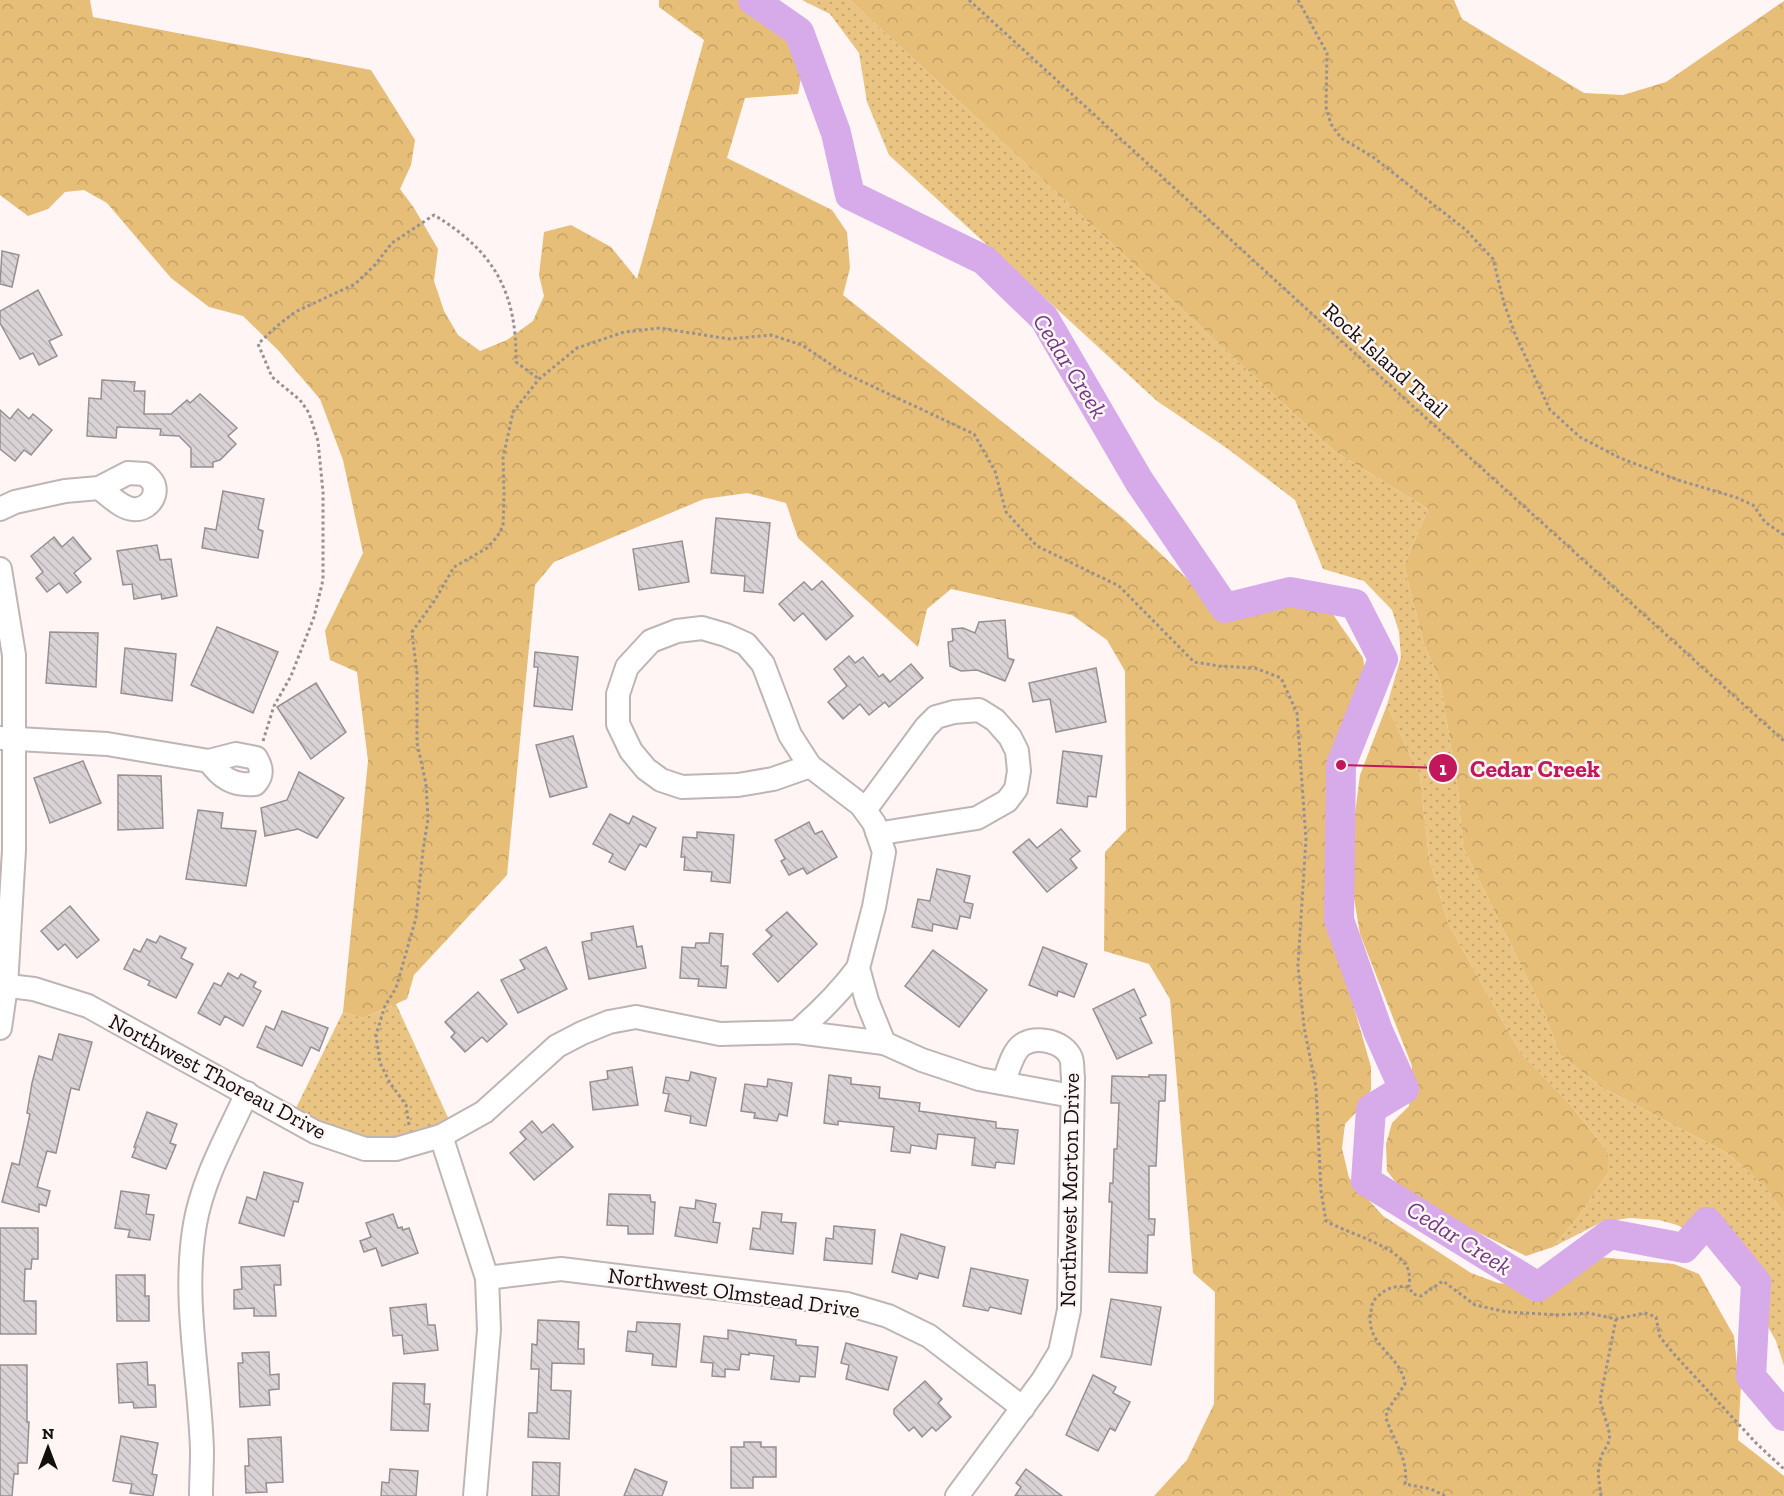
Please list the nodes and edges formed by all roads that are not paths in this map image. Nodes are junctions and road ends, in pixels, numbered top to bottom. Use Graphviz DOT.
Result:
graph roads {
  1 [pos="99,488"];
  2 [pos="0,509"];
  3 [pos="0,569"];
  4 [pos="7,738"];
  5 [pos="209,761"];
  6 [pos="810,766"];
  7 [pos="865,810"];
  8 [pos="877,832"];
  9 [pos="858,968"];
  10 [pos="3,985"];
  11 [pos="0,1028"];
  12 [pos="797,1032"];
  13 [pos="884,1043"];
  14 [pos="1003,1083"];
  15 [pos="247,1093"];
  16 [pos="1072,1096"];
  17 [pos="441,1136"];
  18 [pos="487,1278"];
  19 [pos="1023,1408"];
  20 [pos="201,1496"];
  21 [pos="475,1496"];
  22 [pos="957,1496"];
  1 -- 2 [label="street"];
  3 -- 4 [label="street"];
  4 -- 5 [label="street"];
  4 -- 10 [label="street"];
  5 -- 5 [label="street"];
  6 -- 6 [label="street"];
  6 -- 7 [label="street"];
  7 -- 8 [label="street"];
  7 -- 8 [label="street"];
  8 -- 9 [label="street"];
  9 -- 12 [label="street"];
  9 -- 13 [label="street"];
  10 -- 11 [label="street"];
  10 -- 15 [label="street, Northwest Thoreau Drive"];
  12 -- 13 [label="street, Northwest Thoreau Drive"];
  12 -- 17 [label="street, Northwest Thoreau Drive"];
  13 -- 14 [label="street, Northwest Thoreau Drive"];
  14 -- 16 [label="street, Northwest Thoreau Drive"];
  14 -- 16 [label="street, Northwest Morton Drive"];
  15 -- 17 [label="street, Northwest Thoreau Drive"];
  15 -- 20 [label="street"];
  16 -- 19 [label="street, Northwest Morton Drive"];
  17 -- 18 [label="street"];
  18 -- 19 [label="street, Northwest Olmstead Drive"];
  18 -- 21 [label="street"];
  19 -- 22 [label="street, Northwest Morton Drive"];
}
